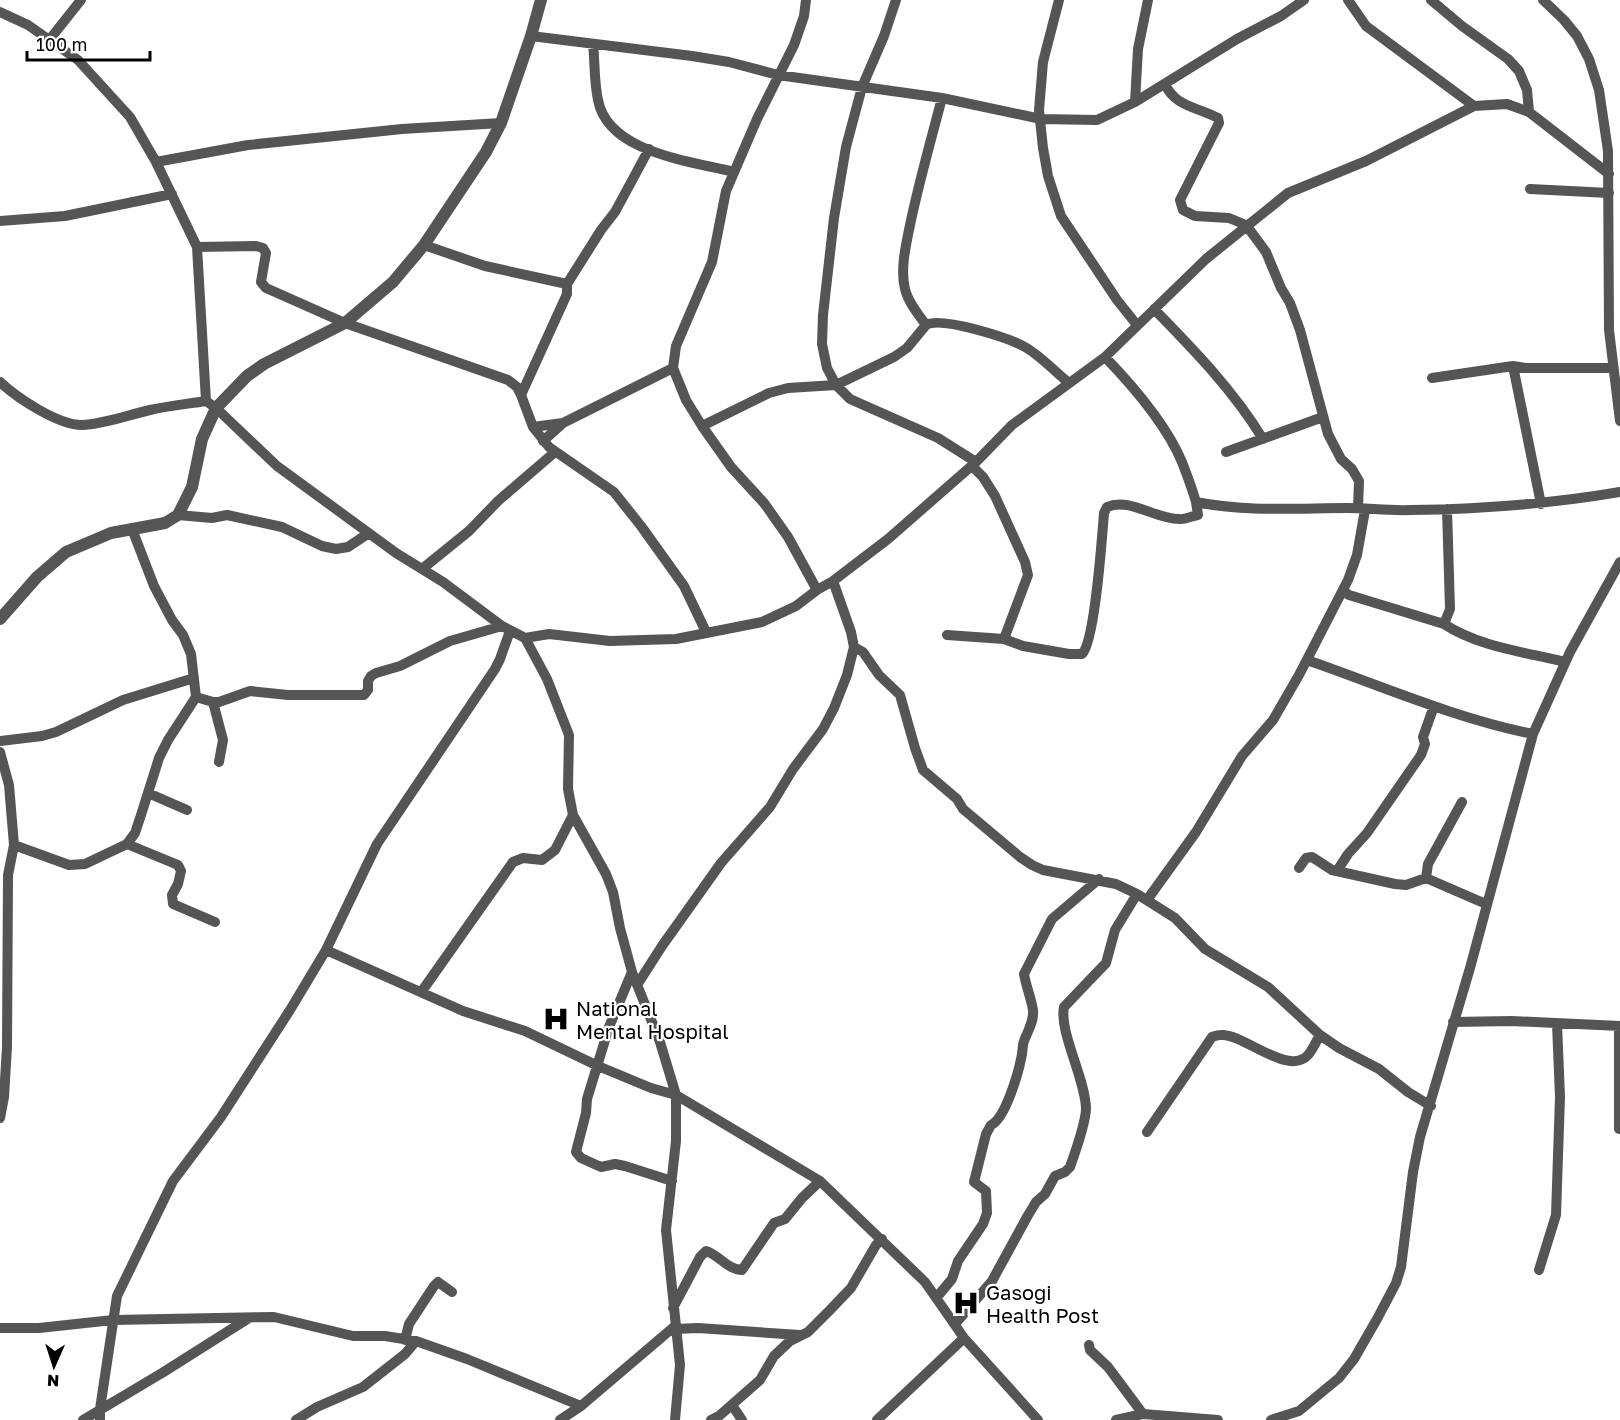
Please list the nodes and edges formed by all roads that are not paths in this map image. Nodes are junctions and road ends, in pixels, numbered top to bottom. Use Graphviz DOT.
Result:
graph roads {
  1 [pos="81,0"];
  2 [pos="541,0"];
  3 [pos="806,0"];
  4 [pos="896,0"];
  5 [pos="1059,0"];
  6 [pos="1148,0"];
  7 [pos="1304,0"];
  8 [pos="1348,0"];
  9 [pos="1431,0"];
  10 [pos="1543,0"];
  11 [pos="0,12"];
  12 [pos="531,36"];
  13 [pos="50,39"];
  14 [pos="593,44"];
  15 [pos="778,75"];
  16 [pos="1164,84"];
  17 [pos="862,87"];
  18 [pos="942,98"];
  19 [pos="1135,102"];
  20 [pos="1474,106"];
  21 [pos="1529,112"];
  22 [pos="1041,119"];
  23 [pos="501,123"];
  24 [pos="649,149"];
  25 [pos="156,162"];
  26 [pos="734,172"];
  27 [pos="1610,174"];
  28 [pos="1530,189"];
  29 [pos="1610,193"];
  30 [pos="172,194"];
  31 [pos="0,221"];
  32 [pos="1246,225"];
  33 [pos="424,245"];
  34 [pos="197,247"];
  35 [pos="567,284"];
  36 [pos="1154,309"];
  37 [pos="345,323"];
  38 [pos="926,325"];
  39 [pos="1137,325"];
  40 [pos="1615,331"];
  41 [pos="1105,357"];
  42 [pos="1513,366"];
  43 [pos="673,368"];
  44 [pos="1613,368"];
  45 [pos="1432,378"];
  46 [pos="0,382"];
  47 [pos="1069,383"];
  48 [pos="836,385"];
  49 [pos="521,395"];
  50 [pos="211,404"];
  51 [pos="1323,417"];
  52 [pos="1620,421"];
  53 [pos="562,423"];
  54 [pos="702,426"];
  55 [pos="533,427"];
  56 [pos="1263,439"];
  57 [pos="543,441"];
  58 [pos="555,452"];
  59 [pos="1226,452"];
  60 [pos="974,464"];
  61 [pos="1620,492"];
  62 [pos="1196,502"];
  63 [pos="1541,504"];
  64 [pos="1361,509"];
  65 [pos="1447,509"];
  66 [pos="178,515"];
  67 [pos="132,529"];
  68 [pos="369,533"];
  69 [pos="1620,562"];
  70 [pos="422,569"];
  71 [pos="833,581"];
  72 [pos="817,590"];
  73 [pos="1342,591"];
  74 [pos="0,618"];
  75 [pos="1444,624"];
  76 [pos="506,629"];
  77 [pos="706,632"];
  78 [pos="947,635"];
  79 [pos="525,638"];
  80 [pos="1004,639"];
  81 [pos="854,647"];
  82 [pos="1307,660"];
  83 [pos="1565,662"];
  84 [pos="194,678"];
  85 [pos="196,697"];
  86 [pos="213,702"];
  87 [pos="1434,706"];
  88 [pos="1533,734"];
  89 [pos="0,741"];
  90 [pos="0,752"];
  91 [pos="219,762"];
  92 [pos="148,793"];
  93 [pos="1462,802"];
  94 [pos="187,810"];
  95 [pos="573,815"];
  96 [pos="127,844"];
  97 [pos="15,846"];
  98 [pos="1299,868"];
  99 [pos="1337,871"];
  100 [pos="4,874"];
  101 [pos="1426,878"];
  102 [pos="1099,879"];
  103 [pos="1137,894"];
  104 [pos="1147,900"];
  105 [pos="1486,904"];
  106 [pos="215,922"];
  107 [pos="326,950"];
  108 [pos="632,972"];
  109 [pos="637,985"];
  110 [pos="422,991"];
  111 [pos="1453,1022"];
  112 [pos="1557,1024"];
  113 [pos="1619,1026"];
  114 [pos="1320,1035"];
  115 [pos="598,1066"];
  116 [pos="676,1095"];
  117 [pos="1431,1106"];
  118 [pos="0,1118"];
  119 [pos="1619,1129"];
  120 [pos="1147,1132"];
  121 [pos="672,1181"];
  122 [pos="820,1181"];
  123 [pos="882,1239"];
  124 [pos="1539,1270"];
  125 [pos="452,1292"];
  126 [pos="937,1297"];
  127 [pos="673,1308"];
  128 [pos="249,1317"];
  129 [pos="113,1320"];
  130 [pos="955,1324"];
  131 [pos="0,1328"];
  132 [pos="675,1328"];
  133 [pos="800,1335"];
  134 [pos="964,1338"];
  135 [pos="411,1340"];
  136 [pos="1089,1345"];
  137 [pos="581,1406"];
  138 [pos="732,1406"];
  139 [pos="100,1414"];
  140 [pos="1143,1414"];
  141 [pos="83,1420"];
  142 [pos="296,1420"];
  143 [pos="560,1420"];
  144 [pos="675,1420"];
  145 [pos="711,1420"];
  146 [pos="742,1420"];
  147 [pos="877,1420"];
  148 [pos="1038,1420"];
  149 [pos="1116,1420"];
  150 [pos="1218,1420"];
  151 [pos="1271,1420"];
  1 -- 13 [label="street"];
  2 -- 12 [label="street"];
  3 -- 15 [label="street"];
  4 -- 17 [label="street"];
  5 -- 22 [label="street"];
  6 -- 19 [label="street"];
  7 -- 16 [label="street"];
  8 -- 20 [label="street"];
  9 -- 21 [label="street"];
  10 -- 27 [label="street"];
  11 -- 13 [label="street"];
  12 -- 14 [label="street"];
  12 -- 23 [label="street"];
  13 -- 25 [label="street"];
  14 -- 15 [label="street"];
  14 -- 24 [label="street"];
  15 -- 17 [label="street"];
  15 -- 26 [label="street"];
  16 -- 19 [label="street"];
  16 -- 32 [label="street"];
  17 -- 18 [label="street"];
  17 -- 48 [label="street"];
  18 -- 22 [label="street"];
  18 -- 38 [label="street"];
  19 -- 22 [label="street"];
  20 -- 21 [label="street"];
  20 -- 32 [label="street"];
  21 -- 27 [label="street"];
  22 -- 39 [label="street"];
  23 -- 25 [label="street"];
  23 -- 33 [label="street"];
  24 -- 26 [label="street"];
  24 -- 35 [label="street"];
  25 -- 30 [label="street"];
  26 -- 43 [label="street"];
  27 -- 29 [label="street"];
  28 -- 29 [label="street"];
  29 -- 40 [label="street"];
  30 -- 31 [label="street"];
  30 -- 34 [label="street"];
  32 -- 36 [label="street"];
  32 -- 51 [label="street"];
  33 -- 35 [label="street"];
  33 -- 37 [label="street"];
  34 -- 37 [label="street"];
  34 -- 50 [label="street"];
  35 -- 49 [label="street"];
  36 -- 39 [label="street"];
  36 -- 56 [label="street"];
  37 -- 49 [label="street"];
  37 -- 50 [label="street"];
  38 -- 47 [label="street"];
  38 -- 48 [label="street"];
  39 -- 41 [label="street"];
  40 -- 44 [label="street"];
  41 -- 47 [label="street"];
  41 -- 62 [label="street"];
  42 -- 44 [label="street"];
  42 -- 45 [label="street"];
  42 -- 63 [label="street"];
  43 -- 53 [label="street"];
  43 -- 54 [label="street"];
  44 -- 52 [label="street"];
  46 -- 50 [label="street"];
  47 -- 60 [label="street"];
  48 -- 54 [label="street"];
  48 -- 60 [label="street"];
  49 -- 55 [label="street"];
  50 -- 66 [label="street"];
  50 -- 68 [label="street"];
  51 -- 56 [label="street"];
  51 -- 64 [label="street"];
  53 -- 55 [label="street"];
  53 -- 57 [label="street"];
  54 -- 72 [label="street"];
  55 -- 57 [label="street"];
  56 -- 59 [label="street"];
  57 -- 58 [label="street"];
  58 -- 70 [label="street"];
  58 -- 77 [label="street"];
  60 -- 71 [label="street"];
  60 -- 80 [label="street"];
  61 -- 63 [label="street"];
  62 -- 64 [label="street"];
  62 -- 80 [label="street"];
  63 -- 65 [label="street"];
  64 -- 65 [label="street"];
  64 -- 73 [label="street"];
  65 -- 75 [label="street"];
  66 -- 67 [label="street"];
  66 -- 68 [label="street"];
  67 -- 74 [label="street"];
  67 -- 84 [label="street"];
  68 -- 70 [label="street"];
  69 -- 83 [label="street"];
  70 -- 76 [label="street"];
  71 -- 72 [label="street"];
  71 -- 81 [label="street"];
  72 -- 77 [label="street"];
  73 -- 75 [label="street"];
  73 -- 82 [label="street"];
  75 -- 83 [label="street"];
  76 -- 79 [label="street"];
  76 -- 86 [label="street"];
  76 -- 107 [label="street"];
  77 -- 79 [label="street"];
  78 -- 80 [label="street"];
  79 -- 95 [label="street"];
  81 -- 102 [label="street"];
  81 -- 109 [label="street"];
  82 -- 87 [label="street"];
  82 -- 104 [label="street"];
  83 -- 88 [label="street"];
  84 -- 85 [label="street"];
  84 -- 89 [label="street"];
  85 -- 86 [label="street"];
  85 -- 92 [label="street"];
  86 -- 91 [label="street"];
  87 -- 88 [label="street"];
  87 -- 99 [label="street"];
  88 -- 105 [label="street"];
  90 -- 97 [label="street"];
  92 -- 94 [label="street"];
  92 -- 96 [label="street"];
  93 -- 101 [label="street"];
  95 -- 108 [label="street"];
  95 -- 110 [label="street"];
  96 -- 97 [label="street"];
  96 -- 106 [label="street"];
  97 -- 100 [label="street"];
  98 -- 99 [label="street"];
  99 -- 101 [label="street"];
  100 -- 118 [label="street"];
  101 -- 105 [label="street"];
  102 -- 103 [label="street"];
  102 -- 126 [label="street"];
  103 -- 104 [label="street"];
  103 -- 130 [label="street"];
  104 -- 114 [label="street"];
  105 -- 111 [label="street"];
  107 -- 110 [label="street"];
  107 -- 129 [label="street"];
  108 -- 109 [label="street"];
  108 -- 115 [label="street"];
  109 -- 116 [label="street"];
  110 -- 115 [label="street"];
  111 -- 112 [label="street"];
  111 -- 117 [label="street"];
  112 -- 113 [label="street"];
  112 -- 124 [label="street"];
  113 -- 119 [label="street"];
  114 -- 117 [label="street"];
  114 -- 120 [label="street"];
  115 -- 116 [label="street"];
  115 -- 121 [label="street"];
  116 -- 121 [label="street"];
  116 -- 122 [label="street"];
  117 -- 151 [label="street"];
  121 -- 127 [label="street"];
  122 -- 123 [label="street"];
  122 -- 127 [label="street"];
  123 -- 126 [label="street"];
  123 -- 133 [label="street"];
  125 -- 135 [label="street"];
  126 -- 130 [label="street"];
  127 -- 132 [label="street"];
  128 -- 129 [label="street"];
  128 -- 135 [label="street"];
  128 -- 139 [label="street"];
  129 -- 131 [label="street"];
  129 -- 139 [label="street"];
  130 -- 134 [label="street"];
  132 -- 133 [label="street"];
  132 -- 137 [label="street"];
  132 -- 144 [label="street"];
  133 -- 138 [label="street"];
  134 -- 147 [label="street"];
  134 -- 148 [label="street"];
  135 -- 137 [label="street"];
  135 -- 142 [label="street"];
  136 -- 140 [label="street"];
  137 -- 143 [label="street"];
  138 -- 145 [label="street"];
  138 -- 146 [label="street"];
  139 -- 141 [label="street"];
  140 -- 149 [label="street"];
  140 -- 150 [label="street"];
}
